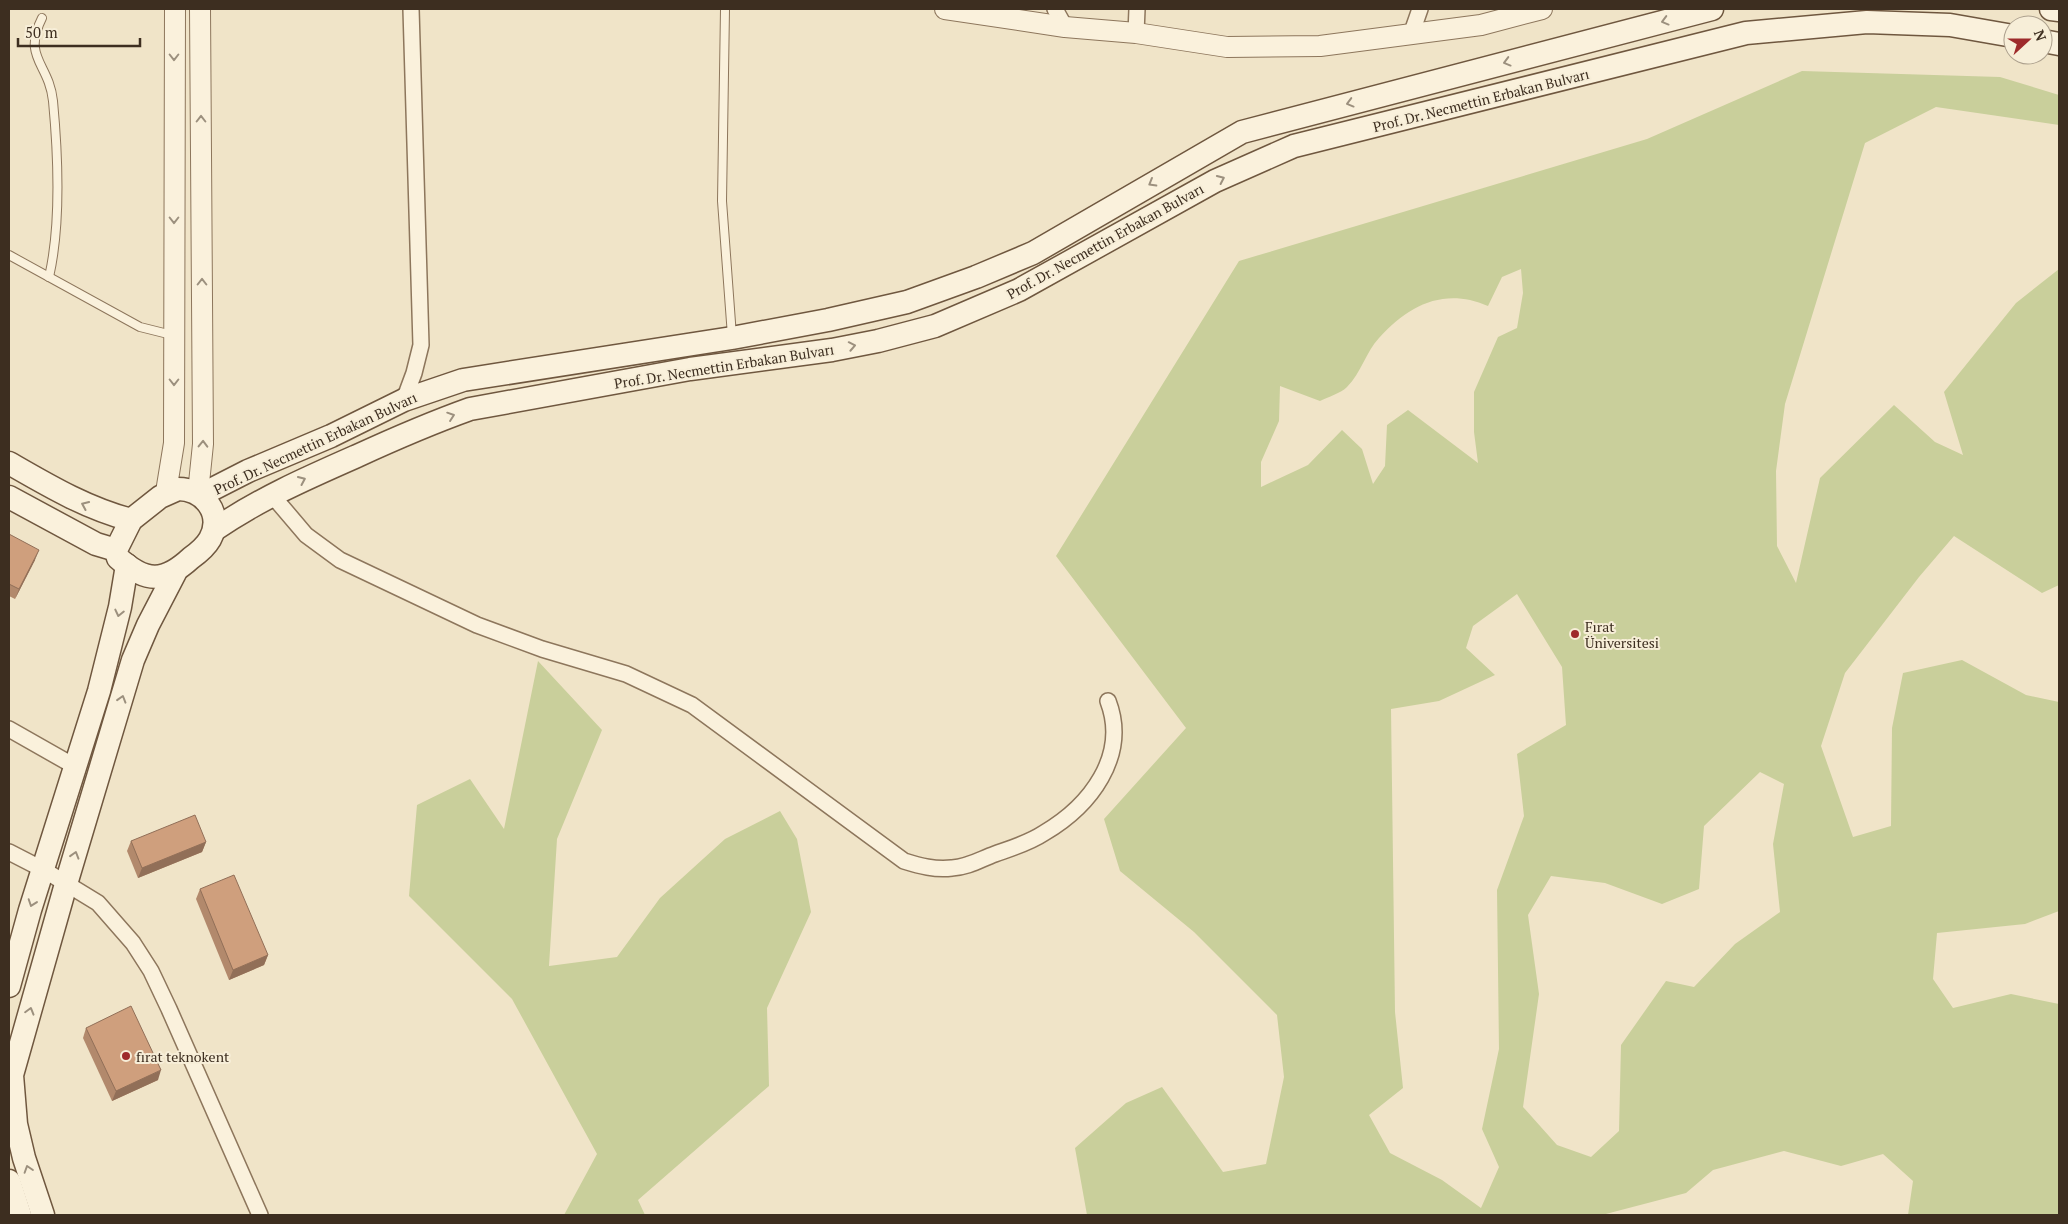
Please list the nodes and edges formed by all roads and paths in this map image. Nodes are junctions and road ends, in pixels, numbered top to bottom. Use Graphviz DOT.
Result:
graph roads {
  1 [pos="175,9"];
  2 [pos="200,9"];
  3 [pos="412,9"];
  4 [pos="725,9"];
  5 [pos="945,9"];
  6 [pos="1055,9"];
  7 [pos="1137,9"];
  8 [pos="1420,9"];
  9 [pos="1542,9"];
  10 [pos="1712,9"];
  11 [pos="2051,9"];
  12 [pos="2059,10"];
  13 [pos="42,18"];
  14 [pos="1065,27"];
  15 [pos="1412,32"];
  16 [pos="1136,33"];
  17 [pos="2003,34"];
  18 [pos="9,255"];
  19 [pos="49,277"];
  20 [pos="174,336"];
  21 [pos="732,338"];
  22 [pos="404,400"];
  23 [pos="9,463"];
  24 [pos="166,492"];
  25 [pos="200,494"];
  26 [pos="272,495"];
  27 [pos="9,497"];
  28 [pos="132,520"];
  29 [pos="214,530"];
  30 [pos="121,558"];
  31 [pos="175,573"];
  32 [pos="1108,701"];
  33 [pos="9,729"];
  34 [pos="76,767"];
  35 [pos="9,852"];
  36 [pos="44,870"];
  37 [pos="66,884"];
  38 [pos="9,986"];
  39 [pos="11,1095"];
  40 [pos="9,1181"];
  41 [pos="20,1215"];
  42 [pos="43,1215"];
  43 [pos="260,1215"];
  1 -- 20 [label="street, one-way"];
  25 -- 2 [label="street, one-way"];
  3 -- 22 [label="street"];
  4 -- 21 [label="lane"];
  5 -- 14 [label="street"];
  6 -- 14 [label="street"];
  7 -- 16 [label="street"];
  8 -- 15 [label="street"];
  9 -- 15 [label="street"];
  10 -- 21 [label="main road, Prof. Dr. Necmettin Erbakan Bulvarı, one-way"];
  11 -- 12 [label="main road"];
  13 -- 19 [label="lane"];
  14 -- 16 [label="street"];
  15 -- 16 [label="street"];
  26 -- 17 [label="main road, Prof. Dr. Necmettin Erbakan Bulvarı, one-way"];
  18 -- 19 [label="lane"];
  19 -- 20 [label="lane"];
  20 -- 24 [label="street, one-way"];
  21 -- 22 [label="main road, Prof. Dr. Necmettin Erbakan Bulvarı"];
  22 -- 25 [label="main road, Prof. Dr. Necmettin Erbakan Bulvarı"];
  28 -- 23 [label="main road, one-way"];
  24 -- 25 [label="main road"];
  24 -- 28 [label="main road"];
  25 -- 29 [label="main road"];
  26 -- 29 [label="main road, Prof. Dr. Necmettin Erbakan Bulvarı"];
  26 -- 32 [label="street"];
  27 -- 30 [label="main road"];
  28 -- 30 [label="main road"];
  29 -- 31 [label="main road"];
  30 -- 31 [label="main road"];
  30 -- 34 [label="main road, one-way"];
  37 -- 31 [label="main road, one-way"];
  33 -- 34 [label="street"];
  34 -- 36 [label="main road"];
  35 -- 36 [label="street"];
  36 -- 37 [label="street"];
  36 -- 38 [label="main road, one-way"];
  39 -- 37 [label="main road, one-way"];
  37 -- 43 [label="street"];
  42 -- 39 [label="main road, one-way"];
  40 -- 41 [label="main road"];
}
